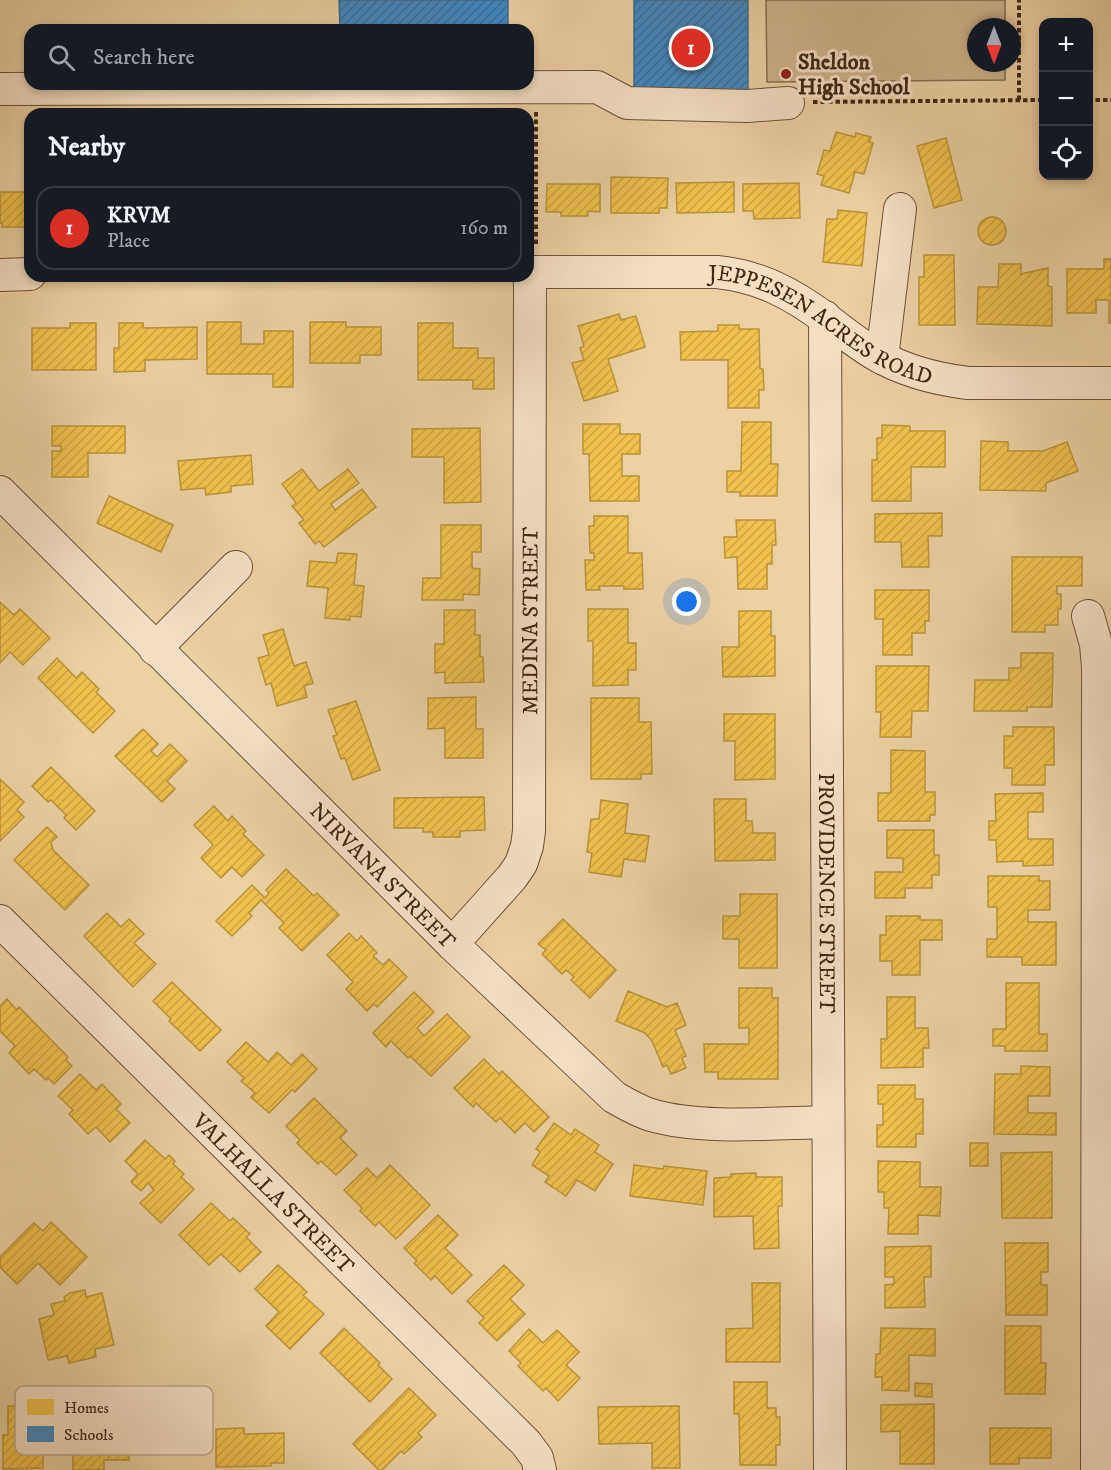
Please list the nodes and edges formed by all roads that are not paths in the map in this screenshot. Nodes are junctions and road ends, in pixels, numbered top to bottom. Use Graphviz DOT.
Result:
graph roads {
  1 [pos="534,87"];
  2 [pos="0,89"];
  3 [pos="24,89"];
  4 [pos="788,103"];
  5 [pos="900,209"];
  6 [pos="534,272"];
  7 [pos="24,274"];
  8 [pos="0,275"];
  9 [pos="532,282"];
  10 [pos="825,317"];
  11 [pos="882,358"];
  12 [pos="1111,383"];
  13 [pos="0,492"];
  14 [pos="236,567"];
  15 [pos="1088,616"];
  16 [pos="155,649"];
  17 [pos="1104,807"];
  18 [pos="0,921"];
  19 [pos="452,944"];
  20 [pos="828,1122"];
  21 [pos="1104,1153"];
  22 [pos="540,1470"];
  23 [pos="830,1470"];
  24 [pos="1097,1470"];
  1 -- 4 [label="street"];
  2 -- 3 [label="street"];
  5 -- 11 [label="street"];
  6 -- 10 [label="street, JEPPESEN ACRES ROAD"];
  7 -- 8 [label="street"];
  9 -- 19 [label="street, MEDINA STREET"];
  10 -- 11 [label="street, JEPPESEN ACRES ROAD"];
  10 -- 20 [label="street, PROVIDENCE STREET"];
  11 -- 12 [label="street, JEPPESEN ACRES ROAD"];
  13 -- 16 [label="street, NIRVANA STREET"];
  14 -- 16 [label="street"];
  15 -- 17 [label="street"];
  16 -- 19 [label="street, NIRVANA STREET"];
  17 -- 21 [label="street"];
  18 -- 22 [label="street, VALHALLA STREET"];
  19 -- 20 [label="street, NIRVANA STREET"];
  20 -- 23 [label="street, PROVIDENCE STREET"];
  21 -- 24 [label="street"];
}
